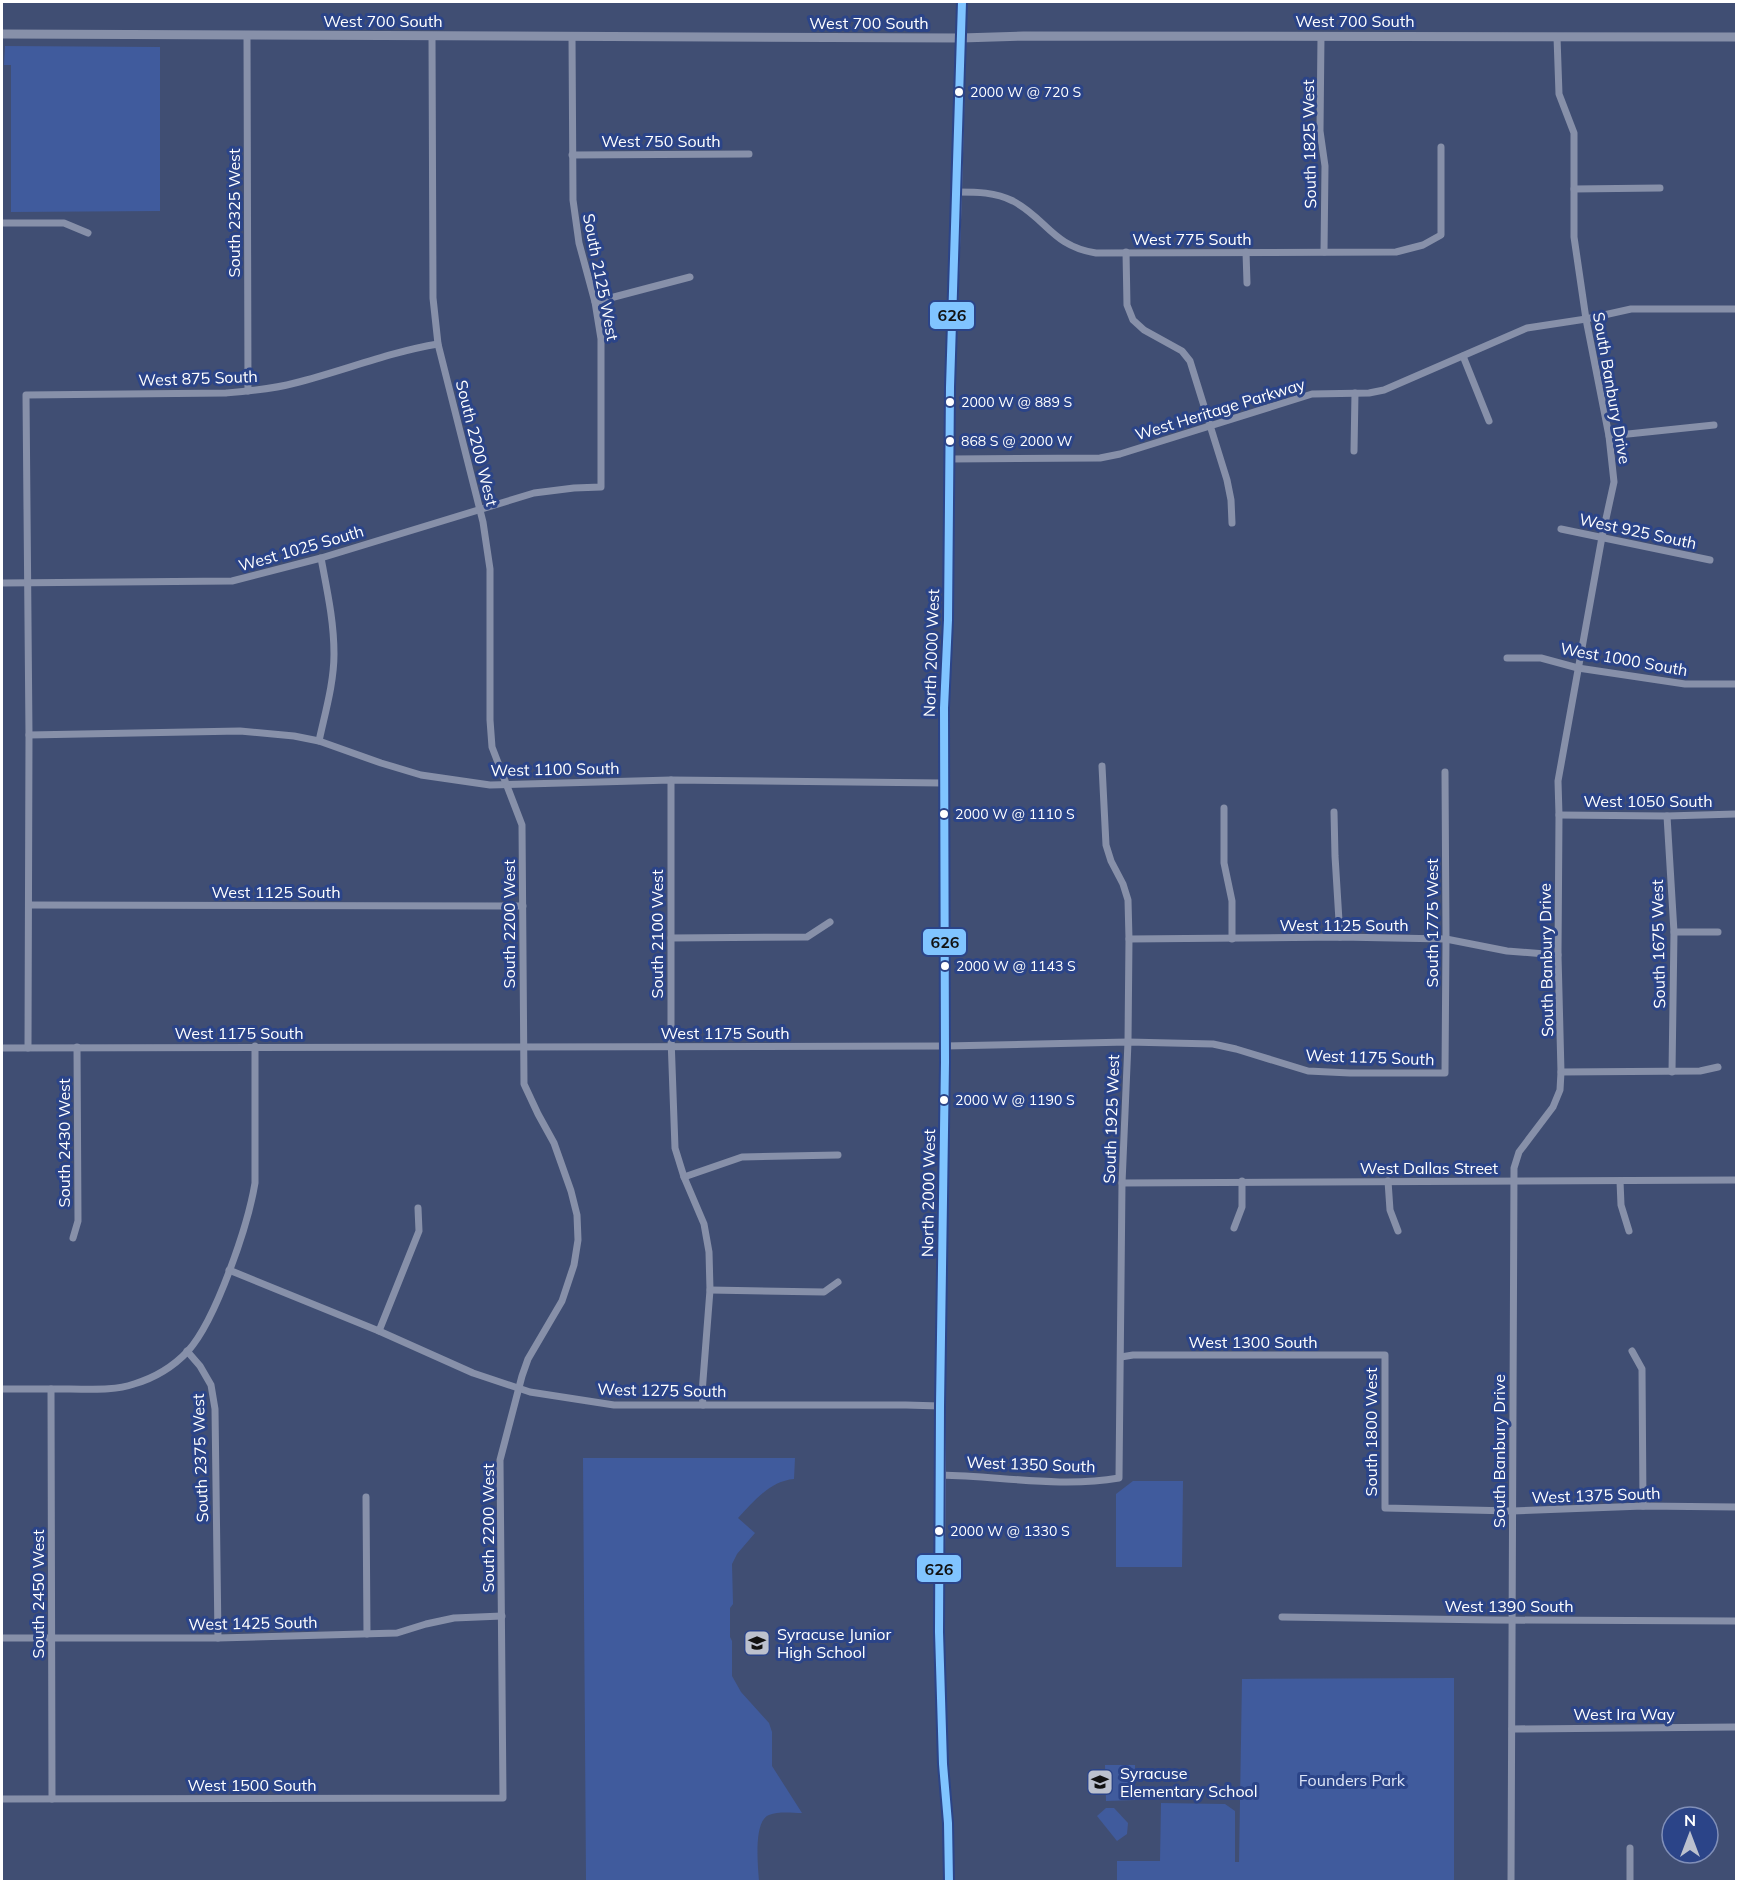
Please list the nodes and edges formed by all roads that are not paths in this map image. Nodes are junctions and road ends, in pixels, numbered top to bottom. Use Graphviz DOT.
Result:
graph roads {
  1 [pos="962,2"];
  2 [pos="2,34"];
  3 [pos="247,35"];
  4 [pos="432,36"];
  5 [pos="572,36"];
  6 [pos="1322,36"];
  7 [pos="1557,37"];
  8 [pos="1737,37"];
  9 [pos="961,38"];
  10 [pos="1441,147"];
  11 [pos="749,154"];
  12 [pos="572,155"];
  13 [pos="1660,188"];
  14 [pos="1574,189"];
  15 [pos="957,192"];
  16 [pos="2,223"];
  17 [pos="88,233"];
  18 [pos="1126,252"];
  19 [pos="1246,252"];
  20 [pos="1324,252"];
  21 [pos="690,277"];
  22 [pos="1247,283"];
  23 [pos="595,302"];
  24 [pos="1737,309"];
  25 [pos="1586,319"];
  26 [pos="438,344"];
  27 [pos="1463,356"];
  28 [pos="248,391"];
  29 [pos="1355,393"];
  30 [pos="1490,421"];
  31 [pos="1714,425"];
  32 [pos="1211,427"];
  33 [pos="1609,436"];
  34 [pos="1354,451"];
  35 [pos="950,459"];
  36 [pos="601,487"];
  37 [pos="480,508"];
  38 [pos="1232,523"];
  39 [pos="1561,530"];
  40 [pos="1602,537"];
  41 [pos="321,558"];
  42 [pos="1710,560"];
  43 [pos="27,583"];
  44 [pos="2,584"];
  45 [pos="1507,658"];
  46 [pos="1578,668"];
  47 [pos="1737,684"];
  48 [pos="29,735"];
  49 [pos="319,741"];
  50 [pos="1102,766"];
  51 [pos="1444,772"];
  52 [pos="671,780"];
  53 [pos="943,783"];
  54 [pos="505,785"];
  55 [pos="1224,808"];
  56 [pos="1334,812"];
  57 [pos="1737,814"];
  58 [pos="1559,815"];
  59 [pos="1667,816"];
  60 [pos="29,905"];
  61 [pos="523,906"];
  62 [pos="830,922"];
  63 [pos="1674,932"];
  64 [pos="1718,932"];
  65 [pos="1340,937"];
  66 [pos="671,938"];
  67 [pos="1130,939"];
  68 [pos="1232,939"];
  69 [pos="1446,939"];
  70 [pos="1558,955"];
  71 [pos="1128,1042"];
  72 [pos="255,1046"];
  73 [pos="672,1046"];
  74 [pos="945,1046"];
  75 [pos="77,1047"];
  76 [pos="2,1048"];
  77 [pos="28,1048"];
  78 [pos="523,1048"];
  79 [pos="1718,1067"];
  80 [pos="1561,1072"];
  81 [pos="1672,1072"];
  82 [pos="1445,1073"];
  83 [pos="838,1155"];
  84 [pos="684,1177"];
  85 [pos="1620,1180"];
  86 [pos="1737,1180"];
  87 [pos="1242,1181"];
  88 [pos="1388,1181"];
  89 [pos="1513,1181"];
  90 [pos="1122,1183"];
  91 [pos="418,1208"];
  92 [pos="1234,1228"];
  93 [pos="1398,1230"];
  94 [pos="1629,1231"];
  95 [pos="74,1238"];
  96 [pos="229,1270"];
  97 [pos="838,1282"];
  98 [pos="710,1290"];
  99 [pos="379,1331"];
  100 [pos="1632,1351"];
  101 [pos="187,1352"];
  102 [pos="1384,1355"];
  103 [pos="1122,1357"];
  104 [pos="518,1388"];
  105 [pos="2,1389"];
  106 [pos="51,1389"];
  107 [pos="703,1405"];
  108 [pos="940,1406"];
  109 [pos="941,1475"];
  110 [pos="1119,1478"];
  111 [pos="366,1497"];
  112 [pos="1643,1506"];
  113 [pos="1737,1507"];
  114 [pos="1385,1508"];
  115 [pos="1512,1511"];
  116 [pos="502,1616"];
  117 [pos="1282,1617"];
  118 [pos="1511,1620"];
  119 [pos="1737,1621"];
  120 [pos="367,1634"];
  121 [pos="2,1638"];
  122 [pos="52,1638"];
  123 [pos="218,1638"];
  124 [pos="1737,1727"];
  125 [pos="1512,1729"];
  126 [pos="503,1798"];
  127 [pos="2,1799"];
  128 [pos="52,1799"];
  129 [pos="1630,1848"];
  130 [pos="949,1881"];
  131 [pos="1511,1881"];
  132 [pos="1630,1881"];
  1 -- 9 [label="main road, North 2000 West"];
  2 -- 3 [label="street, West 700 South"];
  3 -- 4 [label="street, West 700 South"];
  3 -- 28 [label="street, South 2325 West"];
  4 -- 5 [label="street, West 700 South"];
  4 -- 26 [label="street, South 2200 West"];
  5 -- 9 [label="street, West 700 South"];
  5 -- 12 [label="street, South 2125 West"];
  6 -- 7 [label="street, West 700 South"];
  6 -- 9 [label="street, West 700 South"];
  6 -- 20 [label="street, South 1825 West"];
  7 -- 8 [label="street, West 700 South"];
  7 -- 14 [label="street, South Banbury Drive"];
  9 -- 15 [label="main road, North 2000 West"];
  10 -- 20 [label="street, West 775 South"];
  11 -- 12 [label="street, West 750 South"];
  12 -- 23 [label="street, South 2125 West"];
  13 -- 14 [label="street"];
  14 -- 25 [label="street, South Banbury Drive"];
  15 -- 18 [label="street, West 775 South"];
  15 -- 35 [label="main road, North 2000 West"];
  16 -- 17 [label="street"];
  18 -- 19 [label="street, West 775 South"];
  18 -- 32 [label="street"];
  19 -- 20 [label="street, West 775 South"];
  19 -- 22 [label="street"];
  21 -- 23 [label="street"];
  23 -- 36 [label="street, South 2125 West"];
  24 -- 25 [label="street, West Heritage Parkway"];
  25 -- 27 [label="street, West Heritage Parkway"];
  25 -- 33 [label="street, South Banbury Drive"];
  26 -- 28 [label="street, West 875 South"];
  26 -- 37 [label="street, South 2200 West"];
  27 -- 29 [label="street, West Heritage Parkway"];
  27 -- 30 [label="street"];
  28 -- 43 [label="street, West 875 South"];
  29 -- 32 [label="street, West Heritage Parkway"];
  29 -- 34 [label="street"];
  31 -- 33 [label="street"];
  32 -- 35 [label="street, West Heritage Parkway"];
  32 -- 38 [label="street"];
  33 -- 40 [label="street, South Banbury Drive"];
  35 -- 53 [label="main road, North 2000 West"];
  36 -- 37 [label="street, West 1025 South"];
  37 -- 41 [label="street, West 1025 South"];
  37 -- 54 [label="street, South 2200 West"];
  39 -- 40 [label="street, West 925 South"];
  40 -- 42 [label="street, West 925 South"];
  40 -- 46 [label="street, South Banbury Drive"];
  41 -- 43 [label="street, West 1025 South"];
  41 -- 49 [label="street"];
  43 -- 44 [label="street, West 1025 South"];
  43 -- 48 [label="street"];
  45 -- 46 [label="street, West 1000 South"];
  46 -- 47 [label="street, West 1000 South"];
  46 -- 58 [label="street, South Banbury Drive"];
  48 -- 49 [label="street, West 1100 South"];
  48 -- 60 [label="street"];
  49 -- 54 [label="street, West 1100 South"];
  50 -- 67 [label="street, South 1925 West"];
  51 -- 69 [label="street, South 1775 West"];
  52 -- 53 [label="street, West 1100 South"];
  52 -- 54 [label="street, West 1100 South"];
  52 -- 66 [label="street, South 2100 West"];
  53 -- 74 [label="main road, North 2000 West"];
  54 -- 61 [label="street, South 2200 West"];
  55 -- 68 [label="street"];
  56 -- 65 [label="street"];
  57 -- 59 [label="street, West 1050 South"];
  58 -- 59 [label="street, West 1050 South"];
  58 -- 70 [label="street, South Banbury Drive"];
  59 -- 63 [label="street, South 1675 West"];
  60 -- 61 [label="street, West 1125 South"];
  60 -- 77 [label="street"];
  61 -- 78 [label="street, South 2200 West"];
  62 -- 66 [label="street"];
  63 -- 64 [label="street"];
  63 -- 81 [label="street, South 1675 West"];
  65 -- 68 [label="street, West 1125 South"];
  65 -- 69 [label="street, West 1125 South"];
  66 -- 73 [label="street, South 2100 West"];
  67 -- 68 [label="street, West 1125 South"];
  67 -- 71 [label="street, South 1925 West"];
  69 -- 70 [label="street, West 1125 South"];
  69 -- 82 [label="street, South 1775 West"];
  70 -- 80 [label="street, South Banbury Drive"];
  71 -- 74 [label="street, West 1175 South"];
  71 -- 82 [label="street, West 1175 South"];
  71 -- 90 [label="street, South 1925 West"];
  72 -- 75 [label="street, West 1175 South"];
  72 -- 78 [label="street, West 1175 South"];
  72 -- 96 [label="street"];
  73 -- 74 [label="street, West 1175 South"];
  73 -- 78 [label="street, West 1175 South"];
  73 -- 84 [label="street, South 2100 West"];
  74 -- 108 [label="main road, North 2000 West"];
  75 -- 77 [label="street, West 1175 South"];
  75 -- 95 [label="street, South 2430 West"];
  76 -- 77 [label="street, West 1175 South"];
  78 -- 104 [label="street, South 2200 West"];
  79 -- 81 [label="street"];
  80 -- 81 [label="street"];
  80 -- 89 [label="street, South Banbury Drive"];
  83 -- 84 [label="street"];
  84 -- 98 [label="street, South 2100 West"];
  85 -- 86 [label="street, West Dallas Street"];
  85 -- 89 [label="street, West Dallas Street"];
  85 -- 94 [label="street"];
  87 -- 88 [label="street, West Dallas Street"];
  87 -- 90 [label="street, West Dallas Street"];
  87 -- 92 [label="street"];
  88 -- 89 [label="street, West Dallas Street"];
  88 -- 93 [label="street"];
  89 -- 115 [label="street, South Banbury Drive"];
  90 -- 103 [label="street, South 1925 West"];
  91 -- 99 [label="street"];
  96 -- 99 [label="street, West 1275 South"];
  96 -- 101 [label="street"];
  97 -- 98 [label="street"];
  98 -- 107 [label="street, South 2100 West"];
  99 -- 104 [label="street, West 1275 South"];
  100 -- 112 [label="street"];
  101 -- 106 [label="street"];
  101 -- 123 [label="street, South 2375 West"];
  102 -- 103 [label="street, West 1300 South"];
  102 -- 114 [label="street, South 1800 West"];
  103 -- 110 [label="street, South 1925 West"];
  104 -- 107 [label="street, West 1275 South"];
  104 -- 116 [label="street, South 2200 West"];
  105 -- 106 [label="street"];
  106 -- 122 [label="street, South 2450 West"];
  107 -- 108 [label="street, West 1275 South"];
  108 -- 109 [label="main road, North 2000 West"];
  109 -- 110 [label="street, West 1350 South"];
  109 -- 130 [label="main road, North 2000 West"];
  111 -- 120 [label="street"];
  112 -- 113 [label="street, West 1375 South"];
  112 -- 115 [label="street, West 1375 South"];
  114 -- 115 [label="street, West 1375 South"];
  115 -- 118 [label="street, South Banbury Drive"];
  116 -- 120 [label="street, West 1425 South"];
  116 -- 126 [label="street, South 2200 West"];
  117 -- 118 [label="street, West 1390 South"];
  118 -- 119 [label="street, West 1390 South"];
  118 -- 125 [label="street, South Banbury Drive"];
  120 -- 123 [label="street, West 1425 South"];
  121 -- 122 [label="street, West 1425 South"];
  122 -- 123 [label="street, West 1425 South"];
  122 -- 128 [label="street, South 2450 West"];
  124 -- 125 [label="street, West Ira Way"];
  125 -- 131 [label="street, South Banbury Drive"];
  126 -- 128 [label="street, West 1500 South"];
  127 -- 128 [label="street, West 1500 South"];
  129 -- 132 [label="street"];
}
